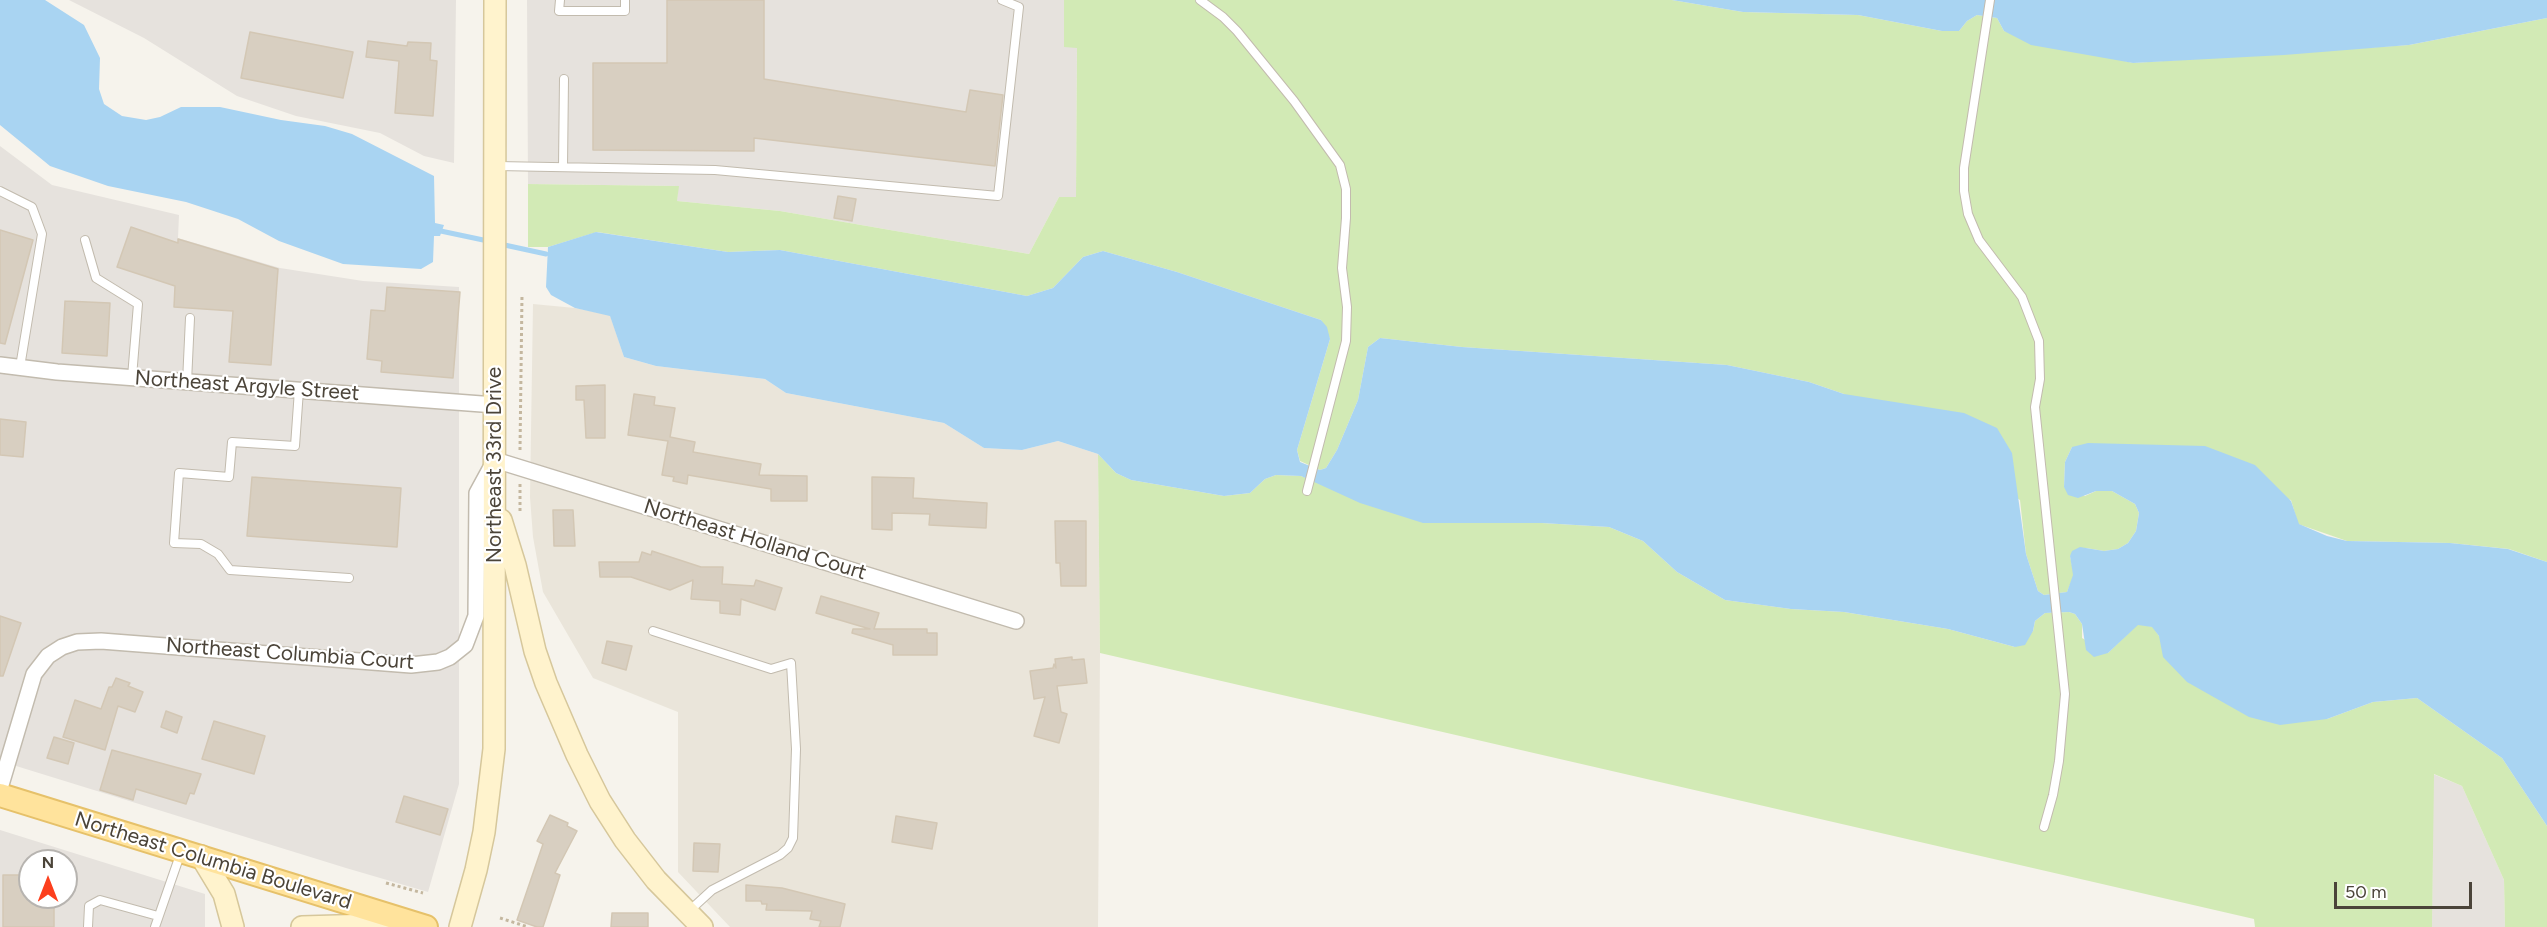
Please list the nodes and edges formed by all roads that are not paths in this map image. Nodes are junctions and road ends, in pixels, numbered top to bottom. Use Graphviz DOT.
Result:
graph roads {
  1 [pos="495,0"];
  2 [pos="560,0"];
  3 [pos="625,0"];
  4 [pos="1002,0"];
  5 [pos="1200,0"];
  6 [pos="1990,0"];
  7 [pos="564,79"];
  8 [pos="495,166"];
  9 [pos="563,167"];
  10 [pos="0,191"];
  11 [pos="85,240"];
  12 [pos="190,318"];
  13 [pos="0,365"];
  14 [pos="20,368"];
  15 [pos="132,377"];
  16 [pos="187,382"];
  17 [pos="299,390"];
  18 [pos="495,405"];
  19 [pos="495,460"];
  20 [pos="1307,491"];
  21 [pos="495,499"];
  22 [pos="349,578"];
  23 [pos="1016,621"];
  24 [pos="653,632"];
  25 [pos="0,788"];
  26 [pos="0,795"];
  27 [pos="2044,827"];
  28 [pos="191,853"];
  29 [pos="158,916"];
  30 [pos="695,920"];
  31 [pos="421,925"];
  32 [pos="88,927"];
  33 [pos="155,927"];
  34 [pos="233,927"];
  35 [pos="302,927"];
  36 [pos="460,927"];
  1 -- 8 [label="main road, Northeast 33rd Drive"];
  2 -- 3 [label="lane"];
  4 -- 9 [label="lane"];
  5 -- 20 [label="lane"];
  6 -- 27 [label="lane"];
  7 -- 9 [label="lane"];
  8 -- 9 [label="lane"];
  8 -- 18 [label="main road, Northeast 33rd Drive"];
  10 -- 14 [label="lane"];
  11 -- 15 [label="lane"];
  12 -- 16 [label="lane"];
  13 -- 14 [label="street, Northeast Argyle Street"];
  14 -- 15 [label="street, Northeast Argyle Street"];
  15 -- 16 [label="street, Northeast Argyle Street"];
  16 -- 17 [label="street, Northeast Argyle Street"];
  17 -- 18 [label="street, Northeast Argyle Street"];
  17 -- 22 [label="lane"];
  18 -- 19 [label="main road, Northeast 33rd Drive"];
  19 -- 21 [label="main road, Northeast 33rd Drive"];
  19 -- 23 [label="street, Northeast Holland Court"];
  19 -- 25 [label="street, Northeast Columbia Court"];
  21 -- 30 [label="main road"];
  21 -- 36 [label="main road, Northeast 33rd Drive"];
  24 -- 30 [label="lane"];
  26 -- 28 [label="main road, Northeast Columbia Boulevard"];
  28 -- 29 [label="lane"];
  28 -- 31 [label="main road, Northeast Columbia Boulevard"];
  28 -- 34 [label="main road"];
  29 -- 32 [label="lane"];
  29 -- 33 [label="lane"];
  31 -- 35 [label="main road"];
}
